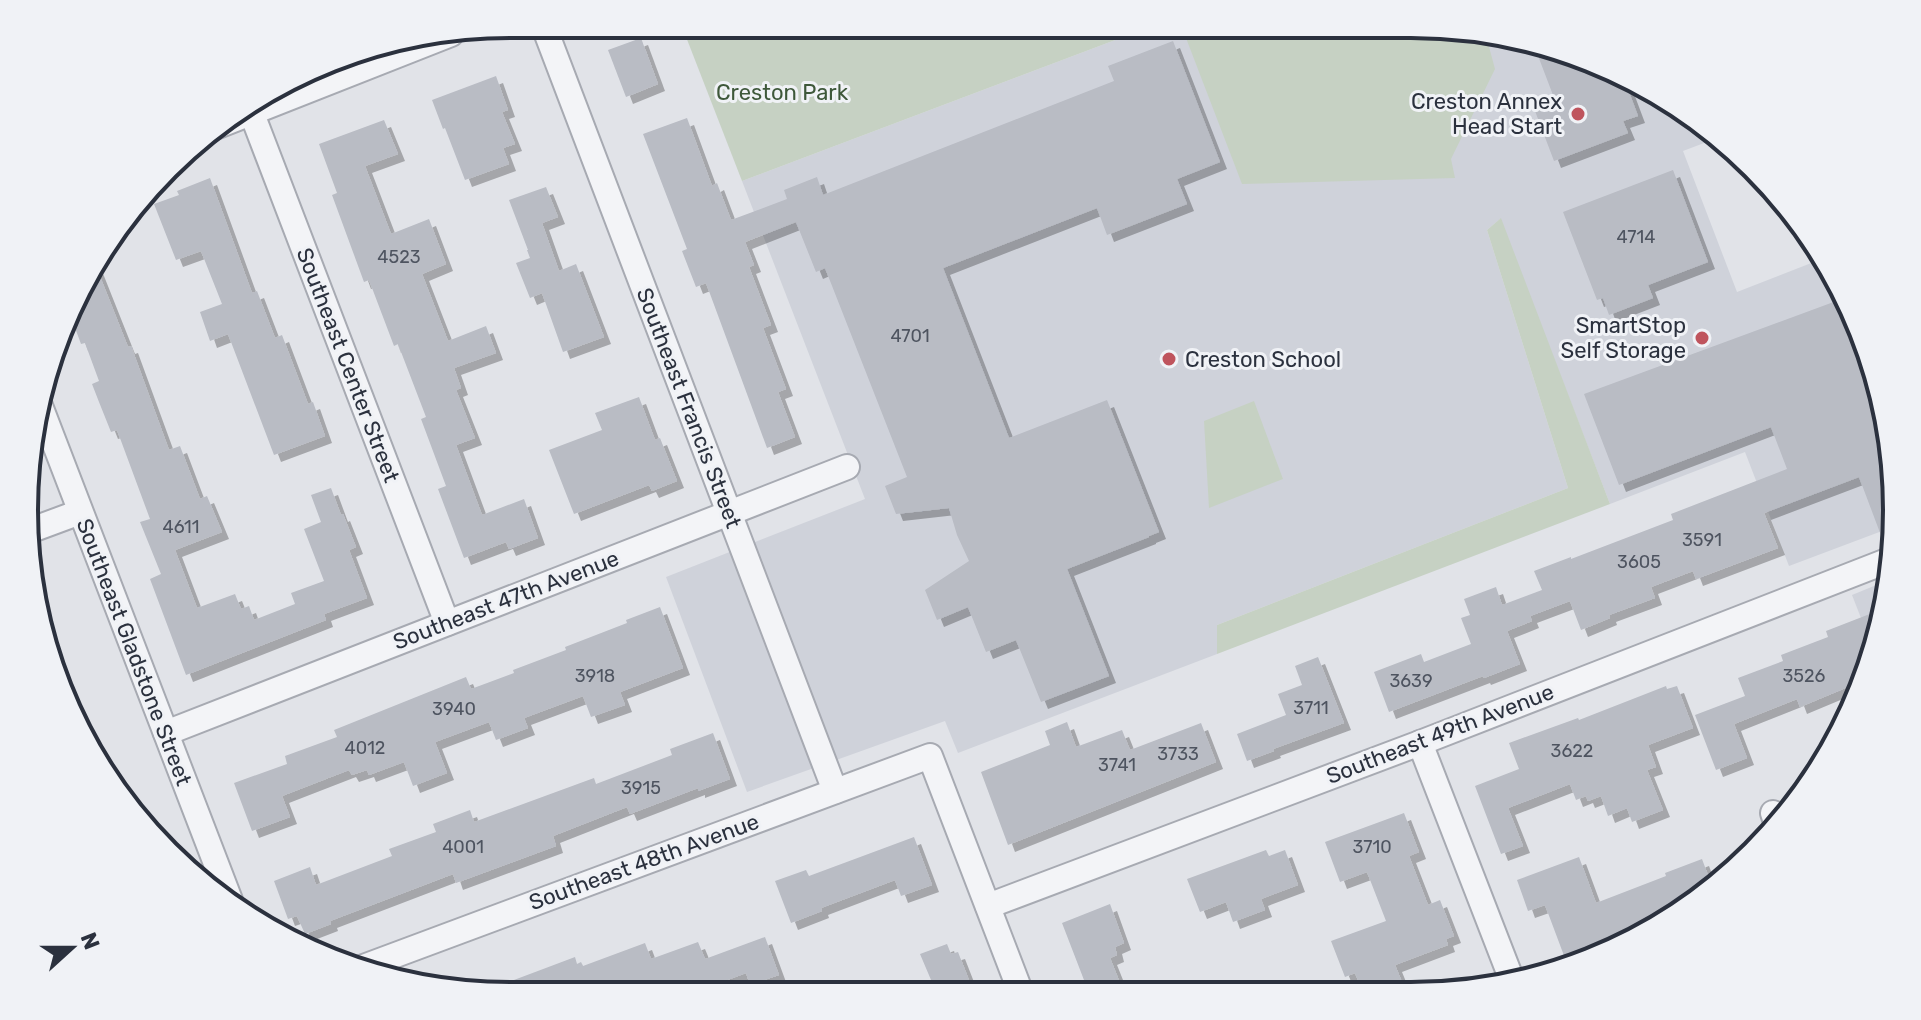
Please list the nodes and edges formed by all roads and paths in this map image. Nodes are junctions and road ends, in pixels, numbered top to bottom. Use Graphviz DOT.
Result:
graph roads {
  1 [pos="548,38"];
  2 [pos="413,48"];
  3 [pos="281,98"];
  4 [pos="252,115"];
  5 [pos="46,422"];
  6 [pos="847,467"];
  7 [pos="80,512"];
  8 [pos="730,513"];
  9 [pos="39,527"];
  10 [pos="1880,564"];
  11 [pos="447,623"];
  12 [pos="166,733"];
  13 [pos="1420,743"];
  14 [pos="835,791"];
  15 [pos="224,885"];
  16 [pos="988,906"];
  17 [pos="376,962"];
  18 [pos="1509,972"];
  19 [pos="1017,982"];
  1 -- 8 [label="street, Southeast Francis Street"];
  2 -- 3 [label="street"];
  4 -- 11 [label="street, Southeast Center Street"];
  5 -- 7 [label="street, Southeast Gladstone Street"];
  6 -- 8 [label="street, Southeast 47th Avenue"];
  7 -- 9 [label="street"];
  7 -- 12 [label="street, Southeast Gladstone Street"];
  8 -- 11 [label="street, Southeast 47th Avenue"];
  8 -- 14 [label="street, Southeast Francis Street"];
  10 -- 13 [label="street, Southeast 49th Avenue"];
  11 -- 12 [label="street, Southeast 47th Avenue"];
  12 -- 15 [label="street, Southeast Gladstone Street"];
  13 -- 16 [label="street, Southeast 49th Avenue"];
  13 -- 18 [label="street"];
  14 -- 16 [label="street, Southeast 48th Avenue"];
  14 -- 17 [label="street, Southeast 48th Avenue"];
  16 -- 19 [label="street"];
}
